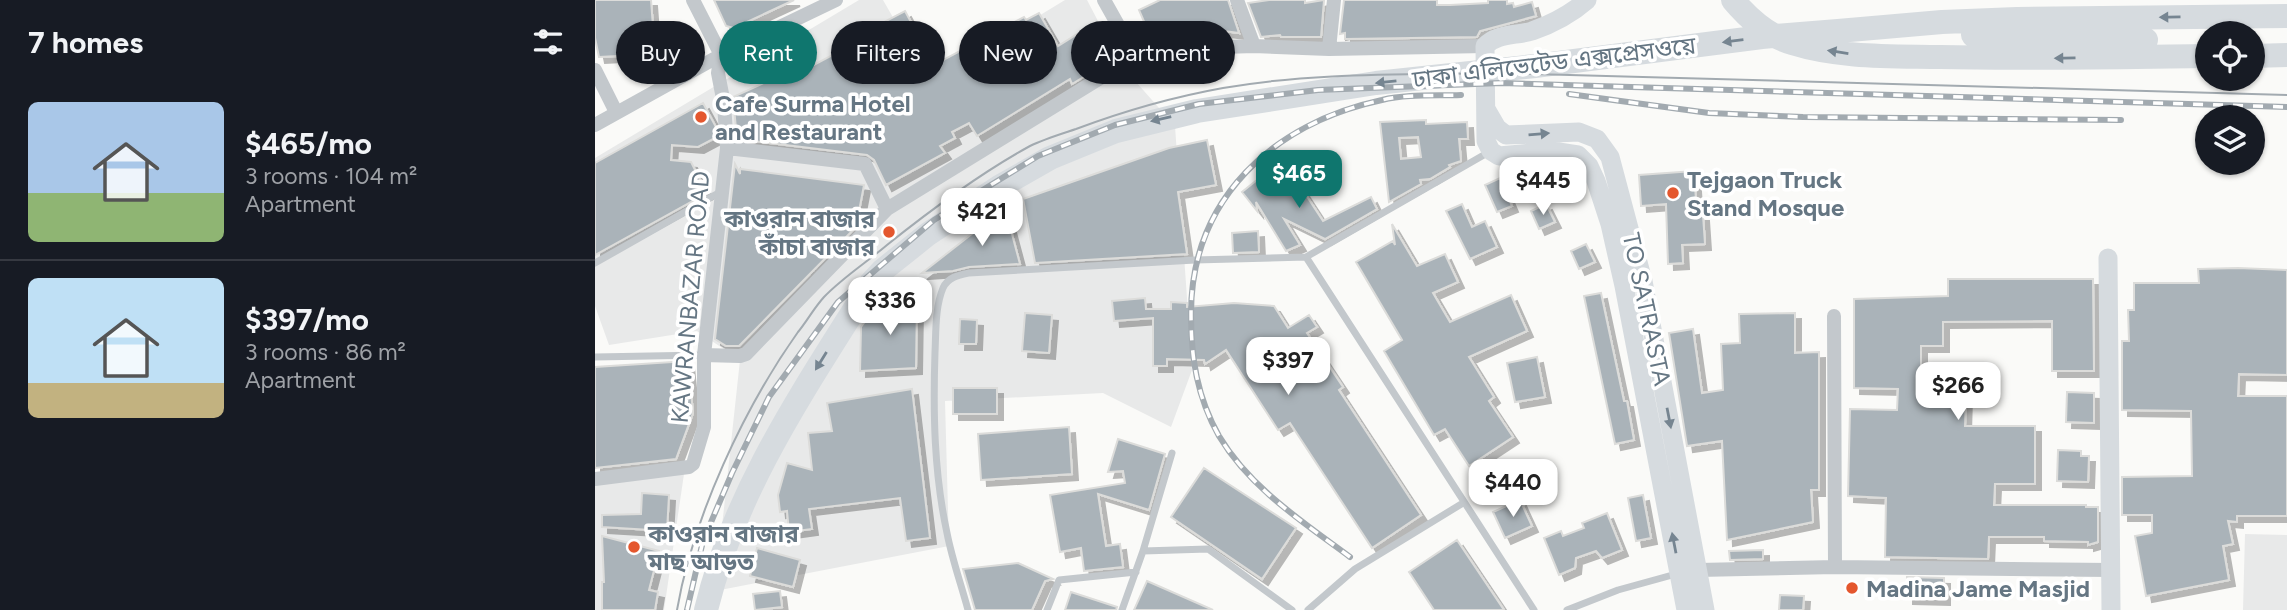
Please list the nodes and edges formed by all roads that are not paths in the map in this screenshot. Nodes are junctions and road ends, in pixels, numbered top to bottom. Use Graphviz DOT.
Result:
graph roads {
  1 [pos="693,0"];
  2 [pos="836,0"];
  3 [pos="1104,0"];
  4 [pos="1237,0"];
  5 [pos="1335,0"];
  6 [pos="1587,0"];
  7 [pos="1733,0"];
  8 [pos="2287,16"];
  9 [pos="792,21"];
  10 [pos="1116,21"];
  11 [pos="1874,28"];
  12 [pos="2195,41"];
  13 [pos="2265,41"];
  14 [pos="2287,41"];
  15 [pos="1254,46"];
  16 [pos="1485,46"];
  17 [pos="1235,47"];
  18 [pos="1329,49"];
  19 [pos="719,51"];
  20 [pos="2287,55"];
  21 [pos="719,56"];
  22 [pos="2195,56"];
  23 [pos="2265,56"];
  24 [pos="595,71"];
  25 [pos="720,84"];
  26 [pos="1090,84"];
  27 [pos="1486,108"];
  28 [pos="617,112"];
  29 [pos="595,125"];
  30 [pos="727,148"];
  31 [pos="1491,151"];
  32 [pos="1610,157"];
  33 [pos="1589,166"];
  34 [pos="723,191"];
  35 [pos="887,209"];
  36 [pos="1306,257"];
  37 [pos="2108,258"];
  38 [pos="595,263"];
  39 [pos="1643,281"];
  40 [pos="1623,285"];
  41 [pos="1834,316"];
  42 [pos="704,355"];
  43 [pos="595,357"];
  44 [pos="1172,453"];
  45 [pos="595,479"];
  46 [pos="1464,503"];
  47 [pos="1143,551"];
  48 [pos="1835,567"];
  49 [pos="2111,570"];
  50 [pos="1136,572"];
  51 [pos="1689,572"];
  52 [pos="706,610"];
  53 [pos="968,610"];
  54 [pos="1047,610"];
  55 [pos="1122,610"];
  56 [pos="1292,610"];
  57 [pos="1308,610"];
  58 [pos="1534,610"];
  59 [pos="1567,610"];
  60 [pos="1686,610"];
  61 [pos="1705,610"];
  62 [pos="2111,610"];
  1 -- 19 [label="street, KAWRANBAZAR ROAD"];
  2 -- 9 [label="street"];
  3 -- 10 [label="street"];
  4 -- 15 [label="street"];
  5 -- 18 [label="street"];
  6 -- 16 [label="street"];
  22 -- 7 [label="highway, one-way"];
  8 -- 11 [label="highway, ঢাকা এলিভেটেড এক্সপ্রেসওয়ে, one-way"];
  11 -- 12 [label="highway"];
  11 -- 52 [label="highway, ঢাকা এলিভেটেড এক্সপ্রেসওয়ে, one-way"];
  13 -- 14 [label="highway"];
  15 -- 17 [label="street"];
  15 -- 18 [label="street"];
  16 -- 18 [label="street"];
  16 -- 27 [label="street"];
  20 -- 23 [label="highway"];
  21 -- 28 [label="street"];
  24 -- 28 [label="street"];
  25 -- 30 [label="street, KAWRANBAZAR ROAD"];
  26 -- 35 [label="street"];
  27 -- 31 [label="street"];
  27 -- 32 [label="street, one-way"];
  28 -- 29 [label="street"];
  30 -- 34 [label="street, KAWRANBAZAR ROAD"];
  30 -- 35 [label="street"];
  31 -- 33 [label="street"];
  31 -- 36 [label="lane"];
  32 -- 33 [label="street"];
  32 -- 39 [label="street, TO SATRASTA"];
  33 -- 40 [label="street"];
  34 -- 38 [label="lane"];
  34 -- 42 [label="street, KAWRANBAZAR ROAD"];
  35 -- 42 [label="street"];
  36 -- 46 [label="lane"];
  36 -- 53 [label="lane"];
  37 -- 49 [label="street"];
  39 -- 40 [label="street"];
  39 -- 51 [label="street, TO SATRASTA, one-way"];
  51 -- 40 [label="street, one-way"];
  41 -- 48 [label="street"];
  42 -- 43 [label="lane"];
  42 -- 45 [label="street, KAWRANBAZAR ROAD"];
  44 -- 47 [label="lane"];
  46 -- 57 [label="lane"];
  46 -- 58 [label="lane"];
  47 -- 50 [label="lane"];
  47 -- 56 [label="lane"];
  48 -- 49 [label="street"];
  48 -- 51 [label="street"];
  49 -- 62 [label="street"];
  50 -- 54 [label="lane"];
  50 -- 55 [label="lane"];
  51 -- 59 [label="lane"];
  51 -- 60 [label="street"];
  51 -- 61 [label="street, TO SATRASTA"];
}
